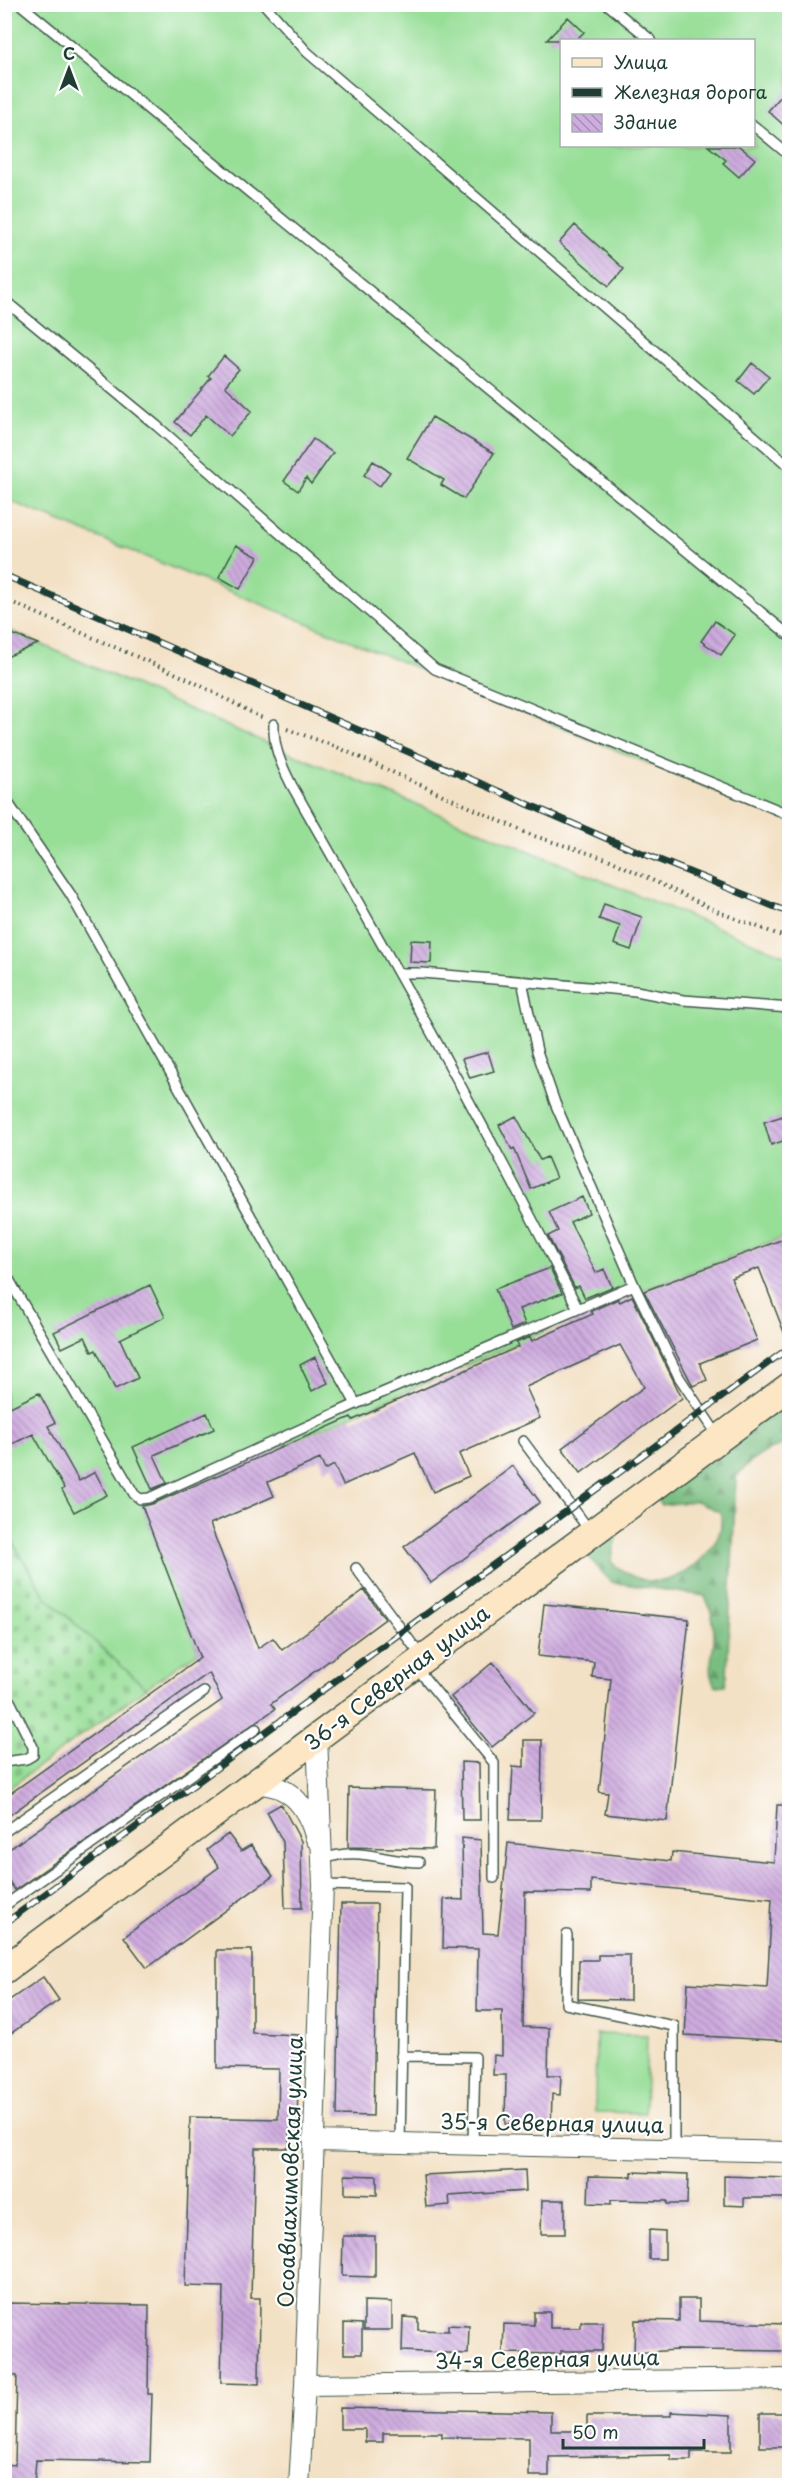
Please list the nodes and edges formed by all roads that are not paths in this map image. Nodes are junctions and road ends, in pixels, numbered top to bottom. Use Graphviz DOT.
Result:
graph roads {
  1 [pos="20,4"];
  2 [pos="264,4"];
  3 [pos="607,4"];
  4 [pos="650,39"];
  5 [pos="755,128"];
  6 [pos="789,156"];
  7 [pos="4,300"];
  8 [pos="789,467"];
  9 [pos="789,636"];
  10 [pos="274,724"];
  11 [pos="4,797"];
  12 [pos="789,815"];
  13 [pos="398,974"];
  14 [pos="522,981"];
  15 [pos="789,1008"];
  16 [pos="4,1272"];
  17 [pos="634,1285"];
  18 [pos="578,1309"];
  19 [pos="789,1386"];
  20 [pos="357,1404"];
  21 [pos="719,1438"];
  22 [pos="523,1442"];
  23 [pos="591,1533"];
  24 [pos="356,1568"];
  25 [pos="418,1661"];
  26 [pos="4,1689"];
  27 [pos="204,1692"];
  28 [pos="256,1729"];
  29 [pos="317,1736"];
  30 [pos="4,1762"];
  31 [pos="252,1784"];
  32 [pos="4,1832"];
  33 [pos="322,1860"];
  34 [pos="419,1862"];
  35 [pos="494,1878"];
  36 [pos="323,1885"];
  37 [pos="4,1906"];
  38 [pos="567,1935"];
  39 [pos="4,1970"];
  40 [pos="401,2055"];
  41 [pos="314,2141"];
  42 [pos="399,2142"];
  43 [pos="473,2144"];
  44 [pos="674,2148"];
  45 [pos="789,2152"];
  46 [pos="789,2379"];
  47 [pos="305,2385"];
  48 [pos="299,2486"];
  1 -- 9 [label="lane"];
  2 -- 8 [label="lane"];
  3 -- 4 [label="lane"];
  5 -- 6 [label="lane"];
  7 -- 12 [label="lane"];
  10 -- 13 [label="lane"];
  11 -- 20 [label="lane"];
  13 -- 14 [label="lane"];
  13 -- 18 [label="lane"];
  14 -- 15 [label="lane"];
  14 -- 17 [label="lane"];
  16 -- 20 [label="lane"];
  17 -- 18 [label="lane"];
  17 -- 21 [label="lane"];
  18 -- 20 [label="lane"];
  19 -- 21 [label="main road, 36-я Северная улица"];
  21 -- 23 [label="main road, 36-я Северная улица"];
  22 -- 23 [label="lane"];
  23 -- 25 [label="main road, 36-я Северная улица"];
  24 -- 25 [label="lane"];
  25 -- 29 [label="main road, 36-я Северная улица"];
  25 -- 35 [label="lane"];
  26 -- 30 [label="lane"];
  27 -- 32 [label="lane"];
  28 -- 37 [label="lane"];
  29 -- 31 [label="main road, 36-я Северная улица"];
  29 -- 33 [label="street, Осоавиахимовская улица"];
  31 -- 33 [label="street, Осоавиахимовская улица"];
  31 -- 39 [label="main road, 36-я Северная улица"];
  33 -- 34 [label="lane"];
  33 -- 36 [label="street, Осоавиахимовская улица"];
  36 -- 40 [label="lane"];
  36 -- 41 [label="street, Осоавиахимовская улица"];
  38 -- 44 [label="lane"];
  40 -- 42 [label="lane"];
  40 -- 43 [label="lane"];
  41 -- 42 [label="street, 35-я Северная улица"];
  41 -- 47 [label="street, Осоавиахимовская улица"];
  42 -- 43 [label="street, 35-я Северная улица"];
  43 -- 44 [label="street, 35-я Северная улица"];
  44 -- 45 [label="street, 35-я Северная улица"];
  46 -- 47 [label="street, 34-я Северная улица"];
  47 -- 48 [label="street, Осоавиахимовская улица"];
}
